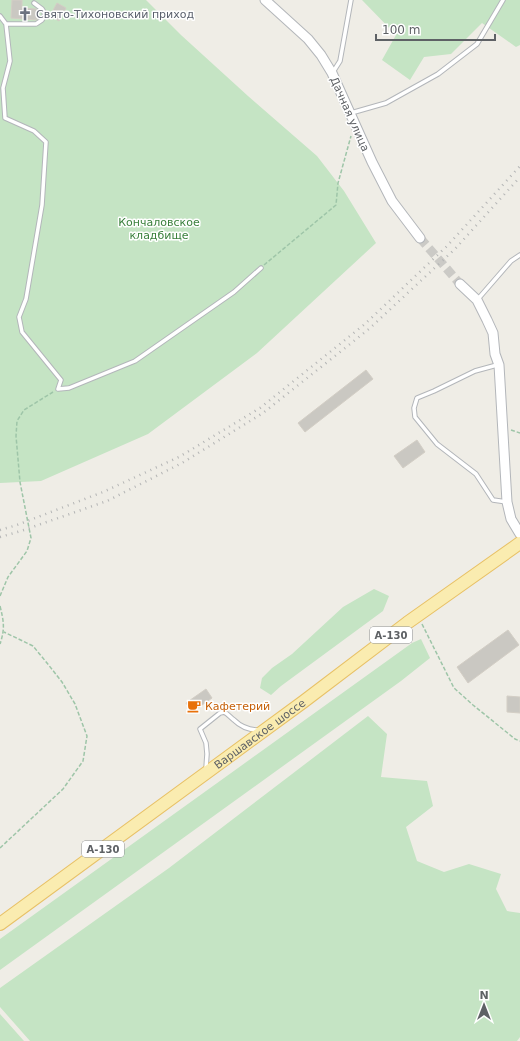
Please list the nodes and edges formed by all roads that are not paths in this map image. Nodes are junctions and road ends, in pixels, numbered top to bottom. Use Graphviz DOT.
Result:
graph roads {
  1 [pos="265,0"];
  2 [pos="351,0"];
  3 [pos="503,0"];
  4 [pos="34,3"];
  5 [pos="0,16"];
  6 [pos="6,24"];
  7 [pos="332,73"];
  8 [pos="350,113"];
  9 [pos="420,238"];
  10 [pos="520,255"];
  11 [pos="261,268"];
  12 [pos="460,284"];
  13 [pos="477,300"];
  14 [pos="499,365"];
  15 [pos="507,502"];
  16 [pos="520,534"];
  17 [pos="520,543"];
  18 [pos="264,731"];
  19 [pos="206,773"];
  20 [pos="0,924"];
  1 -- 7 [label="street, Дачная улица"];
  2 -- 7 [label="lane"];
  3 -- 8 [label="lane"];
  4 -- 6 [label="lane"];
  5 -- 6 [label="lane"];
  6 -- 11 [label="lane"];
  7 -- 8 [label="street, Дачная улица"];
  8 -- 9 [label="street, Дачная улица"];
  10 -- 13 [label="lane"];
  12 -- 13 [label="street"];
  13 -- 14 [label="street"];
  14 -- 15 [label="street"];
  14 -- 15 [label="lane"];
  15 -- 16 [label="street"];
  17 -- 18 [label="main road, Варшавское шоссе / А-130"];
  18 -- 19 [label="main road, Варшавское шоссе / А-130"];
  18 -- 19 [label="lane"];
  19 -- 20 [label="main road, Варшавское шоссе / А-130"];
}
